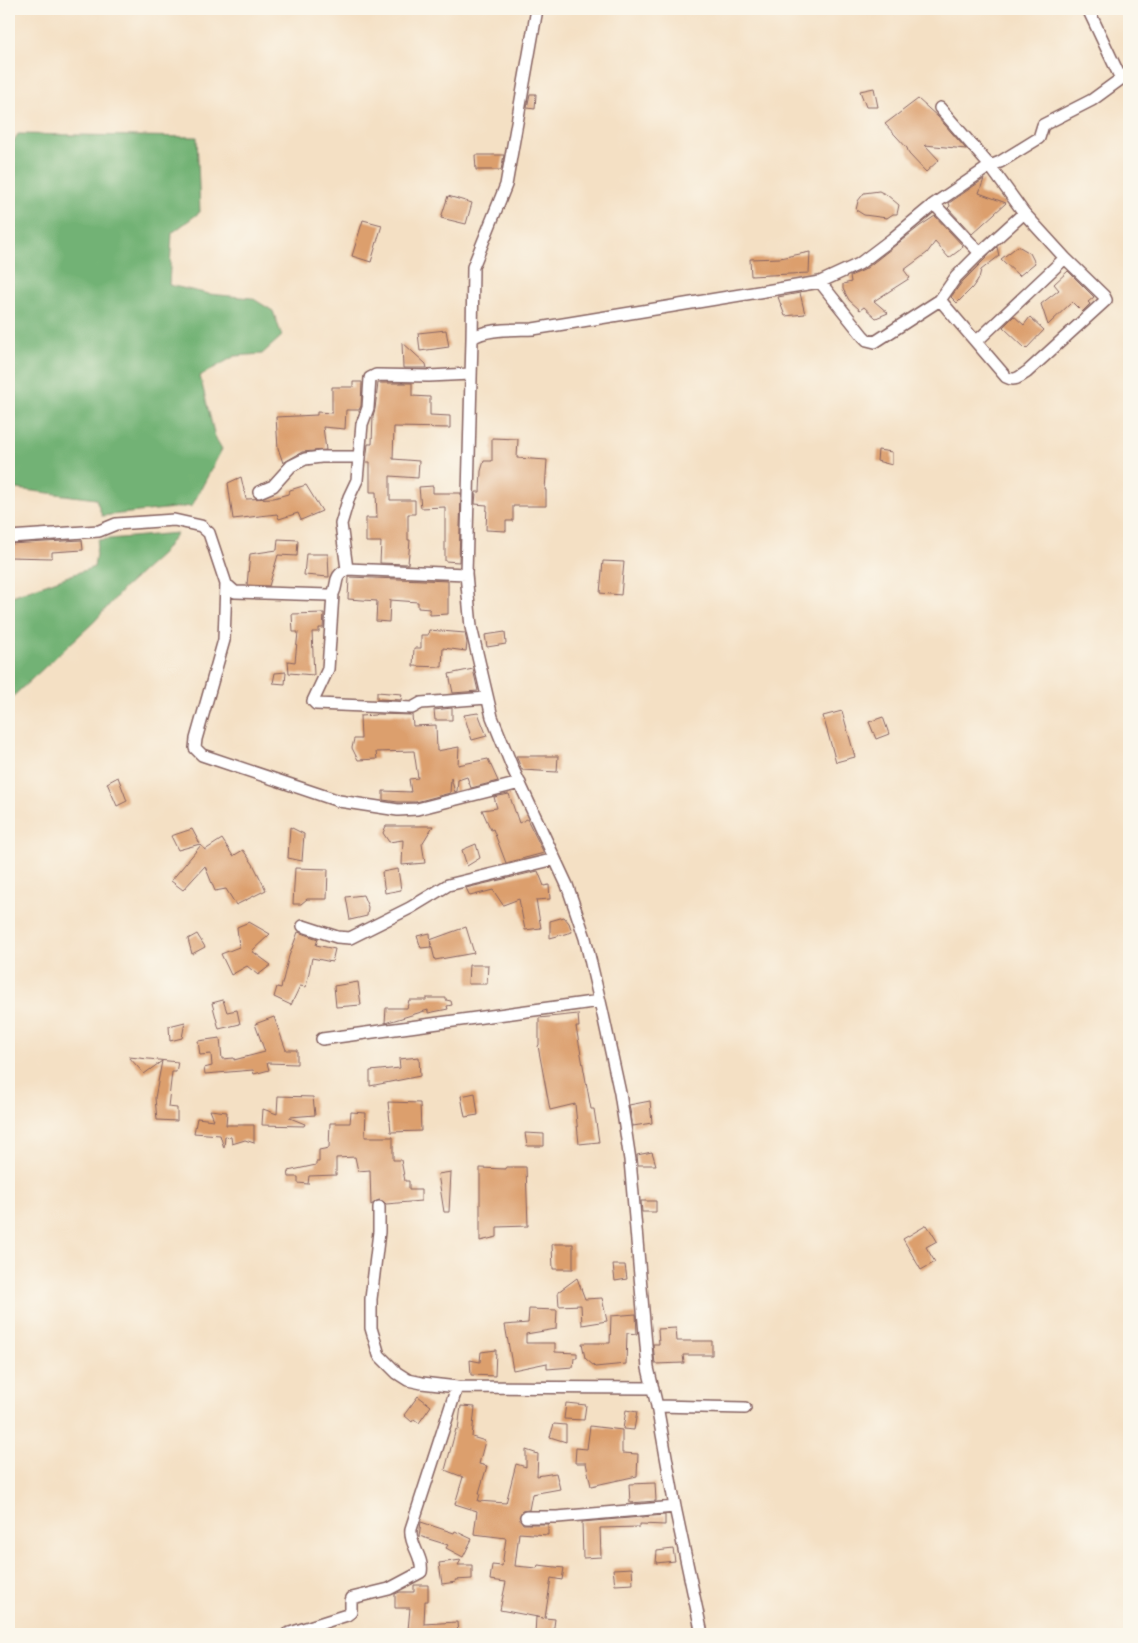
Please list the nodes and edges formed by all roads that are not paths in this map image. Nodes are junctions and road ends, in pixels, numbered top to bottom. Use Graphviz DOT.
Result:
graph roads {
  1 [pos="537,9"];
  2 [pos="1088,9"];
  3 [pos="1125,76"];
  4 [pos="940,108"];
  5 [pos="990,166"];
  6 [pos="934,204"];
  7 [pos="1024,214"];
  8 [pos="980,252"];
  9 [pos="1065,258"];
  10 [pos="820,282"];
  11 [pos="940,300"];
  12 [pos="472,339"];
  13 [pos="976,342"];
  14 [pos="470,374"];
  15 [pos="358,457"];
  16 [pos="259,492"];
  17 [pos="9,537"];
  18 [pos="347,569"];
  19 [pos="466,574"];
  20 [pos="226,584"];
  21 [pos="332,594"];
  22 [pos="487,698"];
  23 [pos="520,783"];
  24 [pos="555,859"];
  25 [pos="303,926"];
  26 [pos="600,1001"];
  27 [pos="322,1039"];
  28 [pos="379,1207"];
  29 [pos="457,1387"];
  30 [pos="653,1388"];
  31 [pos="656,1406"];
  32 [pos="745,1408"];
  33 [pos="675,1507"];
  34 [pos="526,1517"];
  35 [pos="286,1634"];
  36 [pos="702,1634"];
  1 -- 12 [label="street"];
  2 -- 3 [label="street"];
  3 -- 5 [label="street"];
  4 -- 5 [label="street"];
  5 -- 6 [label="street"];
  5 -- 7 [label="street"];
  6 -- 8 [label="street"];
  6 -- 10 [label="street"];
  7 -- 8 [label="street"];
  7 -- 9 [label="street"];
  8 -- 11 [label="street"];
  9 -- 13 [label="street"];
  9 -- 13 [label="street"];
  10 -- 11 [label="street"];
  10 -- 12 [label="street"];
  11 -- 13 [label="street"];
  12 -- 14 [label="street"];
  14 -- 15 [label="street"];
  14 -- 19 [label="street"];
  15 -- 16 [label="street"];
  15 -- 18 [label="street"];
  17 -- 20 [label="street"];
  18 -- 19 [label="street"];
  18 -- 21 [label="street"];
  19 -- 22 [label="street"];
  20 -- 21 [label="street"];
  20 -- 23 [label="street"];
  21 -- 22 [label="street"];
  22 -- 23 [label="street"];
  23 -- 24 [label="street"];
  24 -- 25 [label="street"];
  24 -- 26 [label="street"];
  26 -- 27 [label="street"];
  26 -- 30 [label="street"];
  28 -- 29 [label="street"];
  29 -- 30 [label="street"];
  29 -- 35 [label="street"];
  30 -- 31 [label="street"];
  31 -- 32 [label="street"];
  31 -- 33 [label="street"];
  33 -- 34 [label="street"];
  33 -- 36 [label="street"];
}
